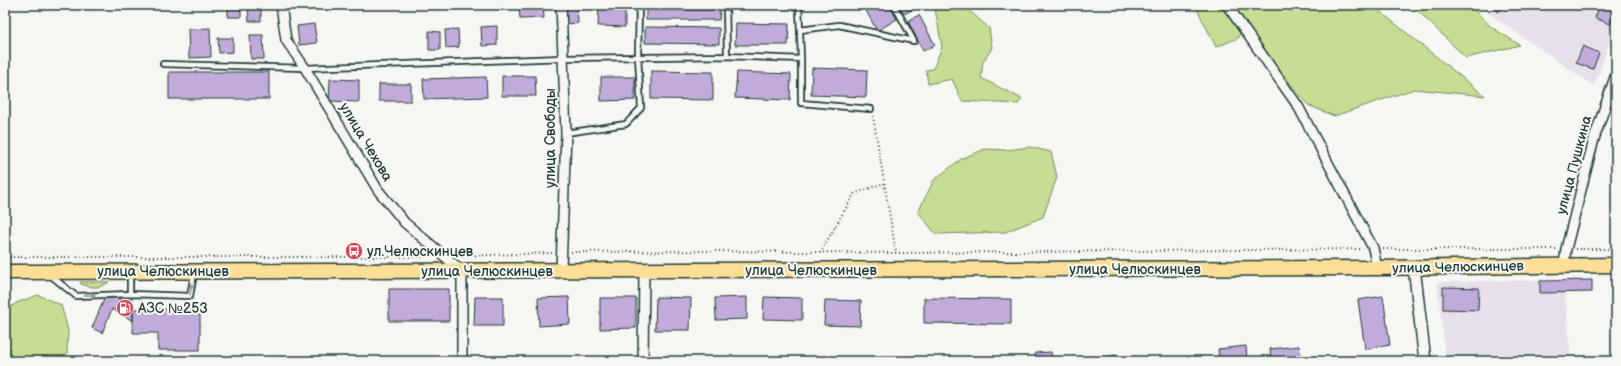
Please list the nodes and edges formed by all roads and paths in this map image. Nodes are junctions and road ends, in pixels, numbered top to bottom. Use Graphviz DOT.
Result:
graph roads {
  1 [pos="281,5"];
  2 [pos="561,5"];
  3 [pos="639,5"];
  4 [pos="726,5"];
  5 [pos="786,5"];
  6 [pos="894,5"];
  7 [pos="1227,5"];
  8 [pos="800,30"];
  9 [pos="638,56"];
  10 [pos="727,56"];
  11 [pos="563,58"];
  12 [pos="801,59"];
  13 [pos="163,64"];
  14 [pos="305,68"];
  15 [pos="1616,74"];
  16 [pos="871,109"];
  17 [pos="566,133"];
  18 [pos="884,184"];
  19 [pos="1374,248"];
  20 [pos="1566,249"];
  21 [pos="1616,249"];
  22 [pos="562,252"];
  23 [pos="820,253"];
  24 [pos="896,253"];
  25 [pos="5,257"];
  26 [pos="445,257"];
  27 [pos="1564,265"];
  28 [pos="1616,265"];
  29 [pos="1414,267"];
  30 [pos="1377,268"];
  31 [pos="561,270"];
  32 [pos="130,271"];
  33 [pos="194,271"];
  34 [pos="462,271"];
  35 [pos="644,271"];
  36 [pos="5,272"];
  37 [pos="46,272"];
  38 [pos="130,294"];
  39 [pos="462,361"];
  40 [pos="643,361"];
  41 [pos="1425,361"];
  1 -- 14 [label="street, улица Чехова"];
  2 -- 11 [label="street, улица Свободы"];
  3 -- 9 [label="lane"];
  4 -- 10 [label="lane"];
  5 -- 8 [label="lane"];
  6 -- 8 [label="lane"];
  7 -- 19 [label="street"];
  8 -- 12 [label="lane"];
  9 -- 10 [label="lane"];
  9 -- 11 [label="lane"];
  9 -- 17 [label="lane"];
  10 -- 12 [label="lane"];
  11 -- 14 [label="lane"];
  11 -- 17 [label="street, улица Свободы"];
  12 -- 16 [label="lane"];
  13 -- 14 [label="lane"];
  14 -- 26 [label="street, улица Чехова"];
  15 -- 20 [label="street, улица Пушкина"];
  16 -- 18 [label="path"];
  17 -- 22 [label="street, улица Свободы"];
  18 -- 23 [label="path"];
  18 -- 24 [label="path"];
  19 -- 20 [label="path"];
  19 -- 24 [label="path"];
  19 -- 30 [label="street"];
  20 -- 21 [label="path"];
  20 -- 27 [label="street, улица Пушкина"];
  22 -- 23 [label="path"];
  22 -- 26 [label="path"];
  22 -- 31 [label="street, улица Свободы"];
  23 -- 24 [label="path"];
  25 -- 26 [label="path"];
  26 -- 34 [label="street, улица Чехова"];
  27 -- 28 [label="main road, улица Челюскинцев"];
  27 -- 29 [label="main road, улица Челюскинцев"];
  29 -- 30 [label="main road, улица Челюскинцев"];
  29 -- 41 [label="street"];
  30 -- 35 [label="main road, улица Челюскинцев"];
  31 -- 34 [label="main road, улица Челюскинцев"];
  31 -- 35 [label="main road, улица Челюскинцев"];
  32 -- 33 [label="main road, улица Челюскинцев"];
  32 -- 37 [label="main road, улица Челюскинцев"];
  32 -- 38 [label="lane"];
  33 -- 34 [label="main road, улица Челюскинцев"];
  38 -- 33 [label="lane, one-way"];
  34 -- 39 [label="street"];
  35 -- 40 [label="street"];
  36 -- 37 [label="main road, улица Челюскинцев"];
  37 -- 38 [label="lane, one-way"];
}
